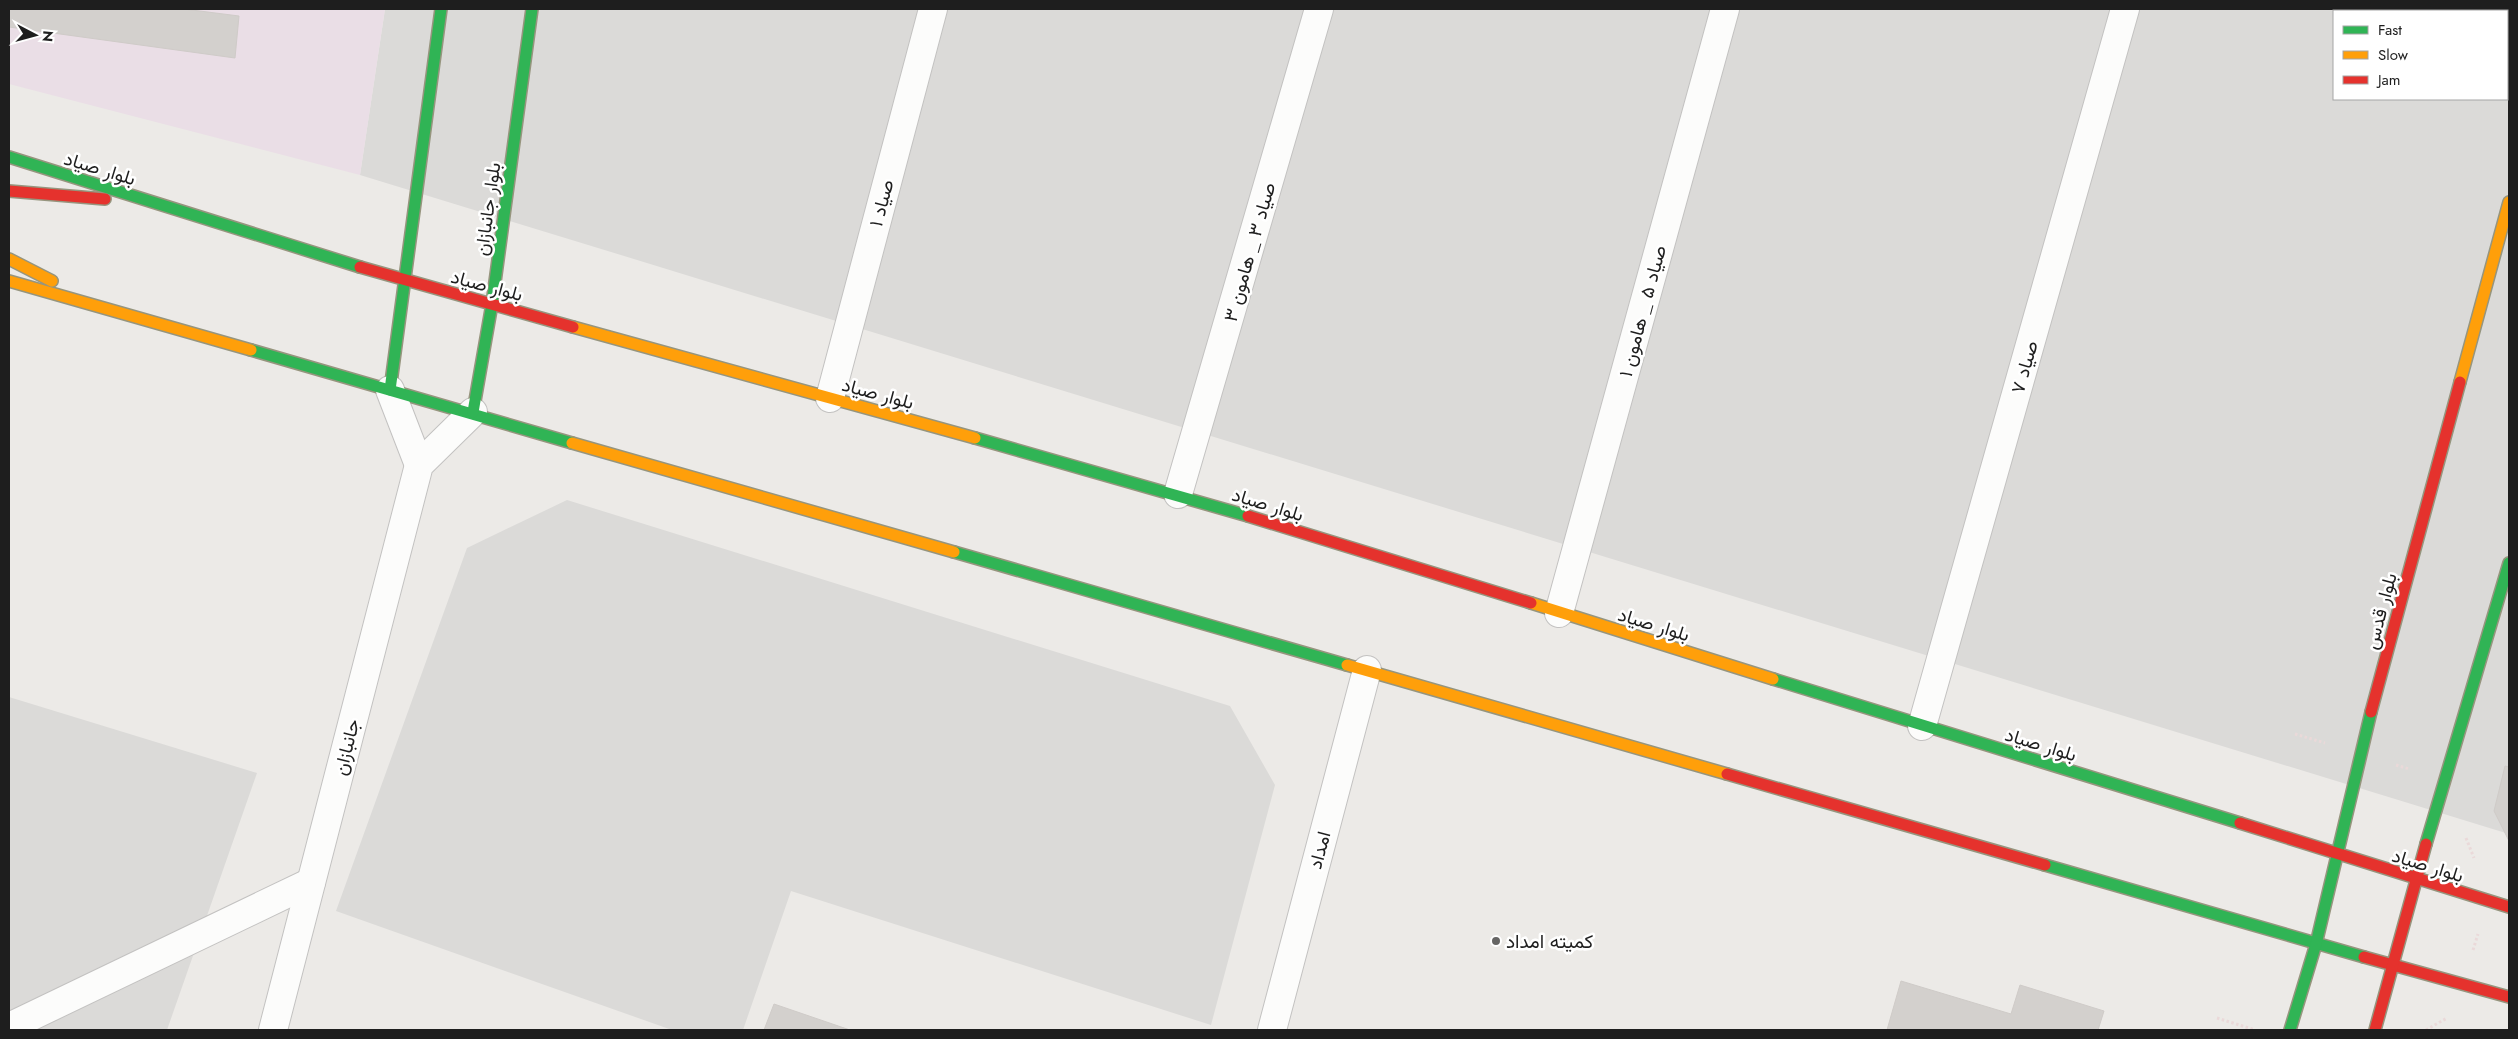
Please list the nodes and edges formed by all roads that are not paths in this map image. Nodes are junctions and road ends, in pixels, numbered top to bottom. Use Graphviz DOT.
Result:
graph roads {
  1 [pos="441,9"];
  2 [pos="532,9"];
  3 [pos="933,9"];
  4 [pos="1319,9"];
  5 [pos="1725,9"];
  6 [pos="2125,9"];
  7 [pos="9,157"];
  8 [pos="9,191"];
  9 [pos="2509,202"];
  10 [pos="154,203"];
  11 [pos="9,259"];
  12 [pos="9,281"];
  13 [pos="408,282"];
  14 [pos="492,304"];
  15 [pos="103,308"];
  16 [pos="390,390"];
  17 [pos="830,398"];
  18 [pos="473,412"];
  19 [pos="419,465"];
  20 [pos="1178,494"];
  21 [pos="2509,563"];
  22 [pos="1559,613"];
  23 [pos="1367,670"];
  24 [pos="1922,726"];
  25 [pos="2338,856"];
  26 [pos="2415,879"];
  27 [pos="311,882"];
  28 [pos="2509,907"];
  29 [pos="2316,944"];
  30 [pos="2392,964"];
  31 [pos="2509,997"];
  32 [pos="9,1027"];
  33 [pos="273,1030"];
  34 [pos="1272,1030"];
  35 [pos="2290,1030"];
  36 [pos="2375,1030"];
  1 -- 13 [label="main road"];
  2 -- 14 [label="main road, بلوار جانبازان"];
  3 -- 17 [label="street, صیاد ۱"];
  4 -- 20 [label="street, صیاد ۳ _ هامون ۳"];
  5 -- 22 [label="street, صیاد ۵ _ هامون ۱"];
  6 -- 24 [label="street, صیاد ۷"];
  7 -- 10 [label="main road, بلوار صیاد"];
  8 -- 10 [label="main road"];
  9 -- 25 [label="main road, بلوار قدس"];
  10 -- 13 [label="main road, بلوار صیاد"];
  11 -- 15 [label="main road"];
  12 -- 15 [label="main road"];
  13 -- 14 [label="main road, بلوار صیاد"];
  13 -- 16 [label="main road"];
  14 -- 17 [label="main road, بلوار صیاد"];
  14 -- 18 [label="main road, بلوار جانبازان"];
  15 -- 16 [label="main road"];
  16 -- 18 [label="main road"];
  16 -- 19 [label="street"];
  17 -- 20 [label="main road, بلوار صیاد"];
  18 -- 19 [label="street"];
  18 -- 23 [label="main road"];
  19 -- 27 [label="street, جانبازان"];
  20 -- 22 [label="main road, بلوار صیاد"];
  21 -- 26 [label="main road"];
  22 -- 24 [label="main road, بلوار صیاد"];
  23 -- 29 [label="main road"];
  23 -- 34 [label="street, امداد"];
  24 -- 25 [label="main road, بلوار صیاد"];
  25 -- 26 [label="main road, بلوار صیاد"];
  25 -- 29 [label="main road, بلوار قدس"];
  26 -- 28 [label="main road, بلوار صیاد"];
  26 -- 30 [label="main road"];
  27 -- 32 [label="street"];
  27 -- 33 [label="street, جانبازان"];
  29 -- 30 [label="main road"];
  29 -- 35 [label="main road, بلوار قدس"];
  30 -- 31 [label="main road"];
  30 -- 36 [label="main road"];
}
